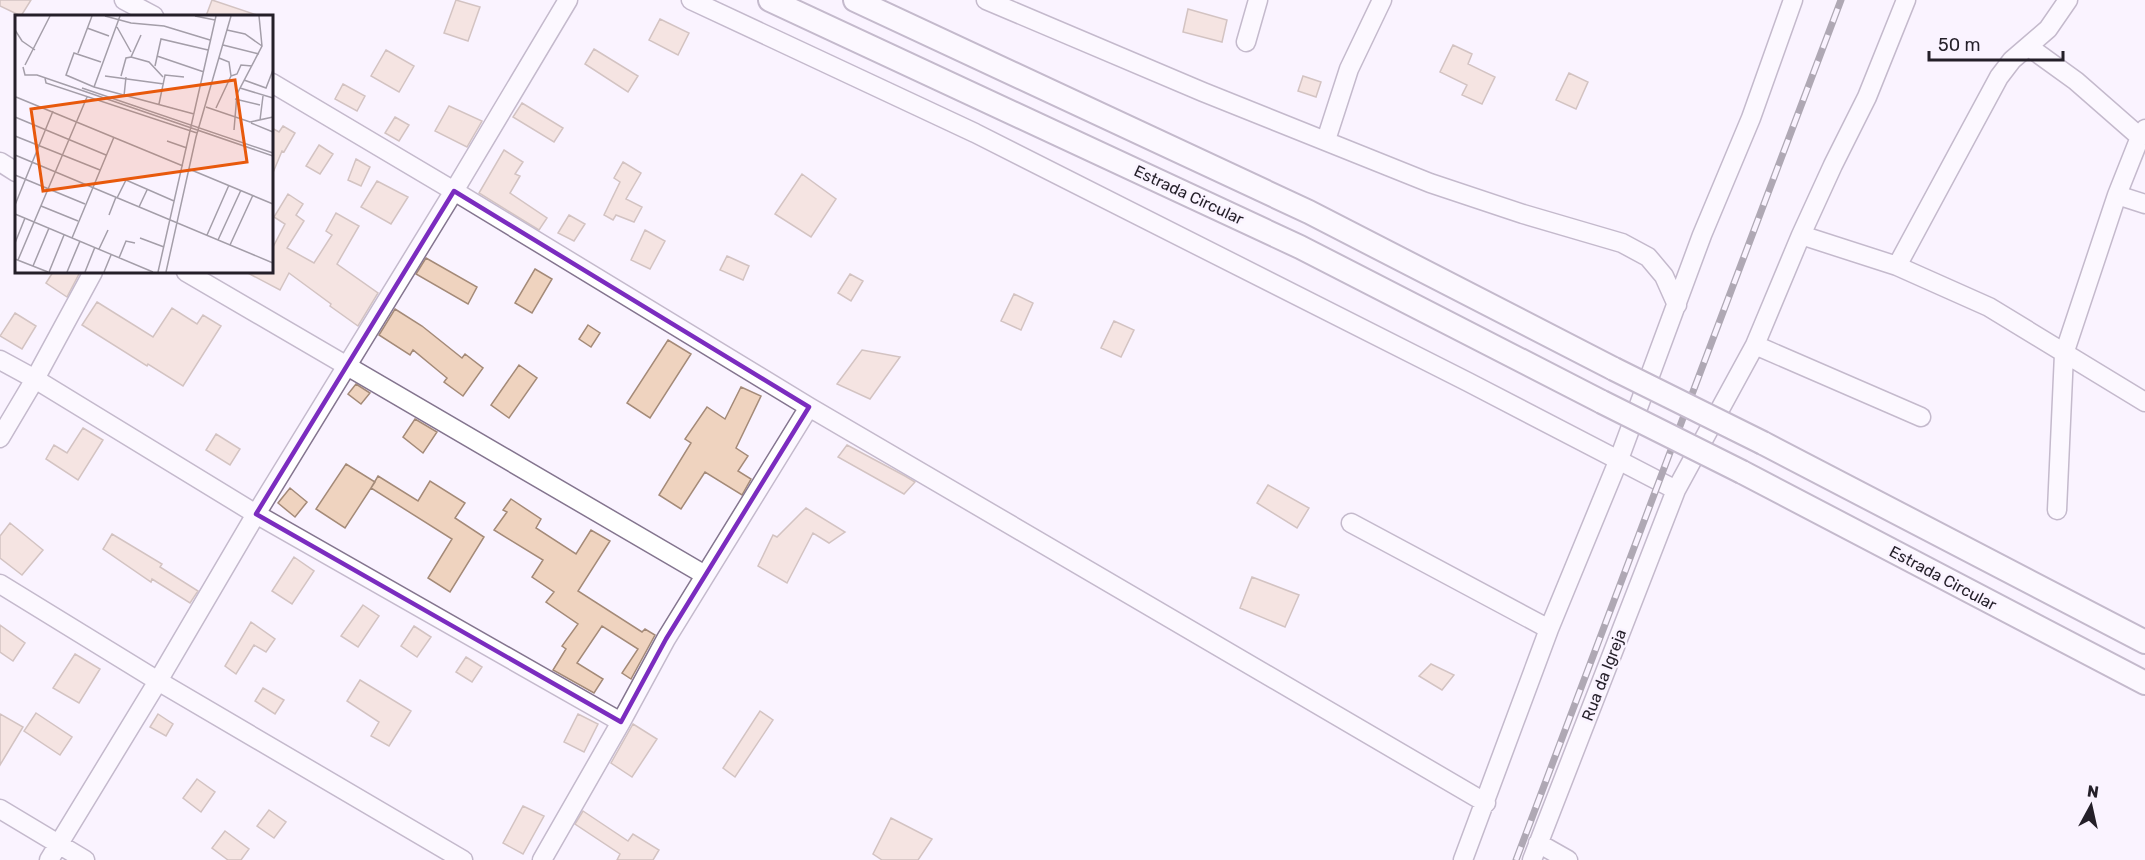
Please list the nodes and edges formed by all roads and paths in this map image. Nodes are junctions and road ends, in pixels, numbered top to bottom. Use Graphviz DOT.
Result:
graph roads {
  1 [pos="124,0"];
  2 [pos="568,0"];
  3 [pos="691,0"];
  4 [pos="770,0"];
  5 [pos="855,0"];
  6 [pos="986,0"];
  7 [pos="1258,0"];
  8 [pos="1382,0"];
  9 [pos="1794,0"];
  10 [pos="1906,0"];
  11 [pos="2068,0"];
  12 [pos="152,15"];
  13 [pos="1246,42"];
  14 [pos="2029,47"];
  15 [pos="273,84"];
  16 [pos="2142,133"];
  17 [pos="1326,140"];
  18 [pos="0,162"];
  19 [pos="15,171"];
  20 [pos="454,191"];
  21 [pos="2117,195"];
  22 [pos="2145,204"];
  23 [pos="1802,235"];
  24 [pos="1897,267"];
  25 [pos="92,273"];
  26 [pos="188,273"];
  27 [pos="1677,304"];
  28 [pos="1755,345"];
  29 [pos="2064,354"];
  30 [pos="0,360"];
  31 [pos="346,364"];
  32 [pos="35,379"];
  33 [pos="2145,402"];
  34 [pos="809,407"];
  35 [pos="1921,417"];
  36 [pos="0,438"];
  37 [pos="1619,459"];
  38 [pos="1676,490"];
  39 [pos="2057,510"];
  40 [pos="256,514"];
  41 [pos="1351,523"];
  42 [pos="705,575"];
  43 [pos="0,584"];
  44 [pos="1549,629"];
  45 [pos="2145,642"];
  46 [pos="158,681"];
  47 [pos="2145,683"];
  48 [pos="621,722"];
  49 [pos="1486,803"];
  50 [pos="0,809"];
  51 [pos="54,852"];
  52 [pos="1535,852"];
  53 [pos="85,860"];
  54 [pos="463,860"];
  55 [pos="542,860"];
  56 [pos="1463,860"];
  57 [pos="1568,860"];
  1 -- 12 [label="street"];
  2 -- 20 [label="street"];
  3 -- 37 [label="street"];
  4 -- 47 [label="main road, Estrada Circular, bridge"];
  5 -- 45 [label="main road, bridge"];
  6 -- 17 [label="street"];
  7 -- 13 [label="street"];
  8 -- 17 [label="street"];
  9 -- 27 [label="street"];
  10 -- 23 [label="street, Rua da Igreja"];
  11 -- 14 [label="street"];
  14 -- 16 [label="street"];
  14 -- 24 [label="street"];
  15 -- 20 [label="street"];
  16 -- 21 [label="street"];
  17 -- 27 [label="street"];
  18 -- 19 [label="street"];
  20 -- 31 [label="street"];
  20 -- 34 [label="street"];
  21 -- 22 [label="street"];
  21 -- 29 [label="street"];
  23 -- 24 [label="street"];
  23 -- 28 [label="street, Rua da Igreja"];
  24 -- 29 [label="street"];
  25 -- 32 [label="street"];
  26 -- 31 [label="street"];
  27 -- 37 [label="street"];
  28 -- 35 [label="street"];
  28 -- 38 [label="street, Rua da Igreja"];
  29 -- 33 [label="street"];
  29 -- 39 [label="street"];
  30 -- 32 [label="street"];
  31 -- 40 [label="street"];
  31 -- 42 [label="street"];
  32 -- 36 [label="street"];
  32 -- 40 [label="street"];
  34 -- 42 [label="street"];
  34 -- 49 [label="street"];
  37 -- 38 [label="street"];
  37 -- 44 [label="street"];
  38 -- 52 [label="street, Rua da Igreja"];
  40 -- 46 [label="street"];
  40 -- 48 [label="street"];
  41 -- 44 [label="street"];
  42 -- 48 [label="street"];
  43 -- 46 [label="street"];
  44 -- 49 [label="street"];
  46 -- 51 [label="street"];
  46 -- 54 [label="street"];
  48 -- 55 [label="street"];
  49 -- 56 [label="street"];
  50 -- 51 [label="street"];
  51 -- 53 [label="street"];
  52 -- 57 [label="street"];
}
